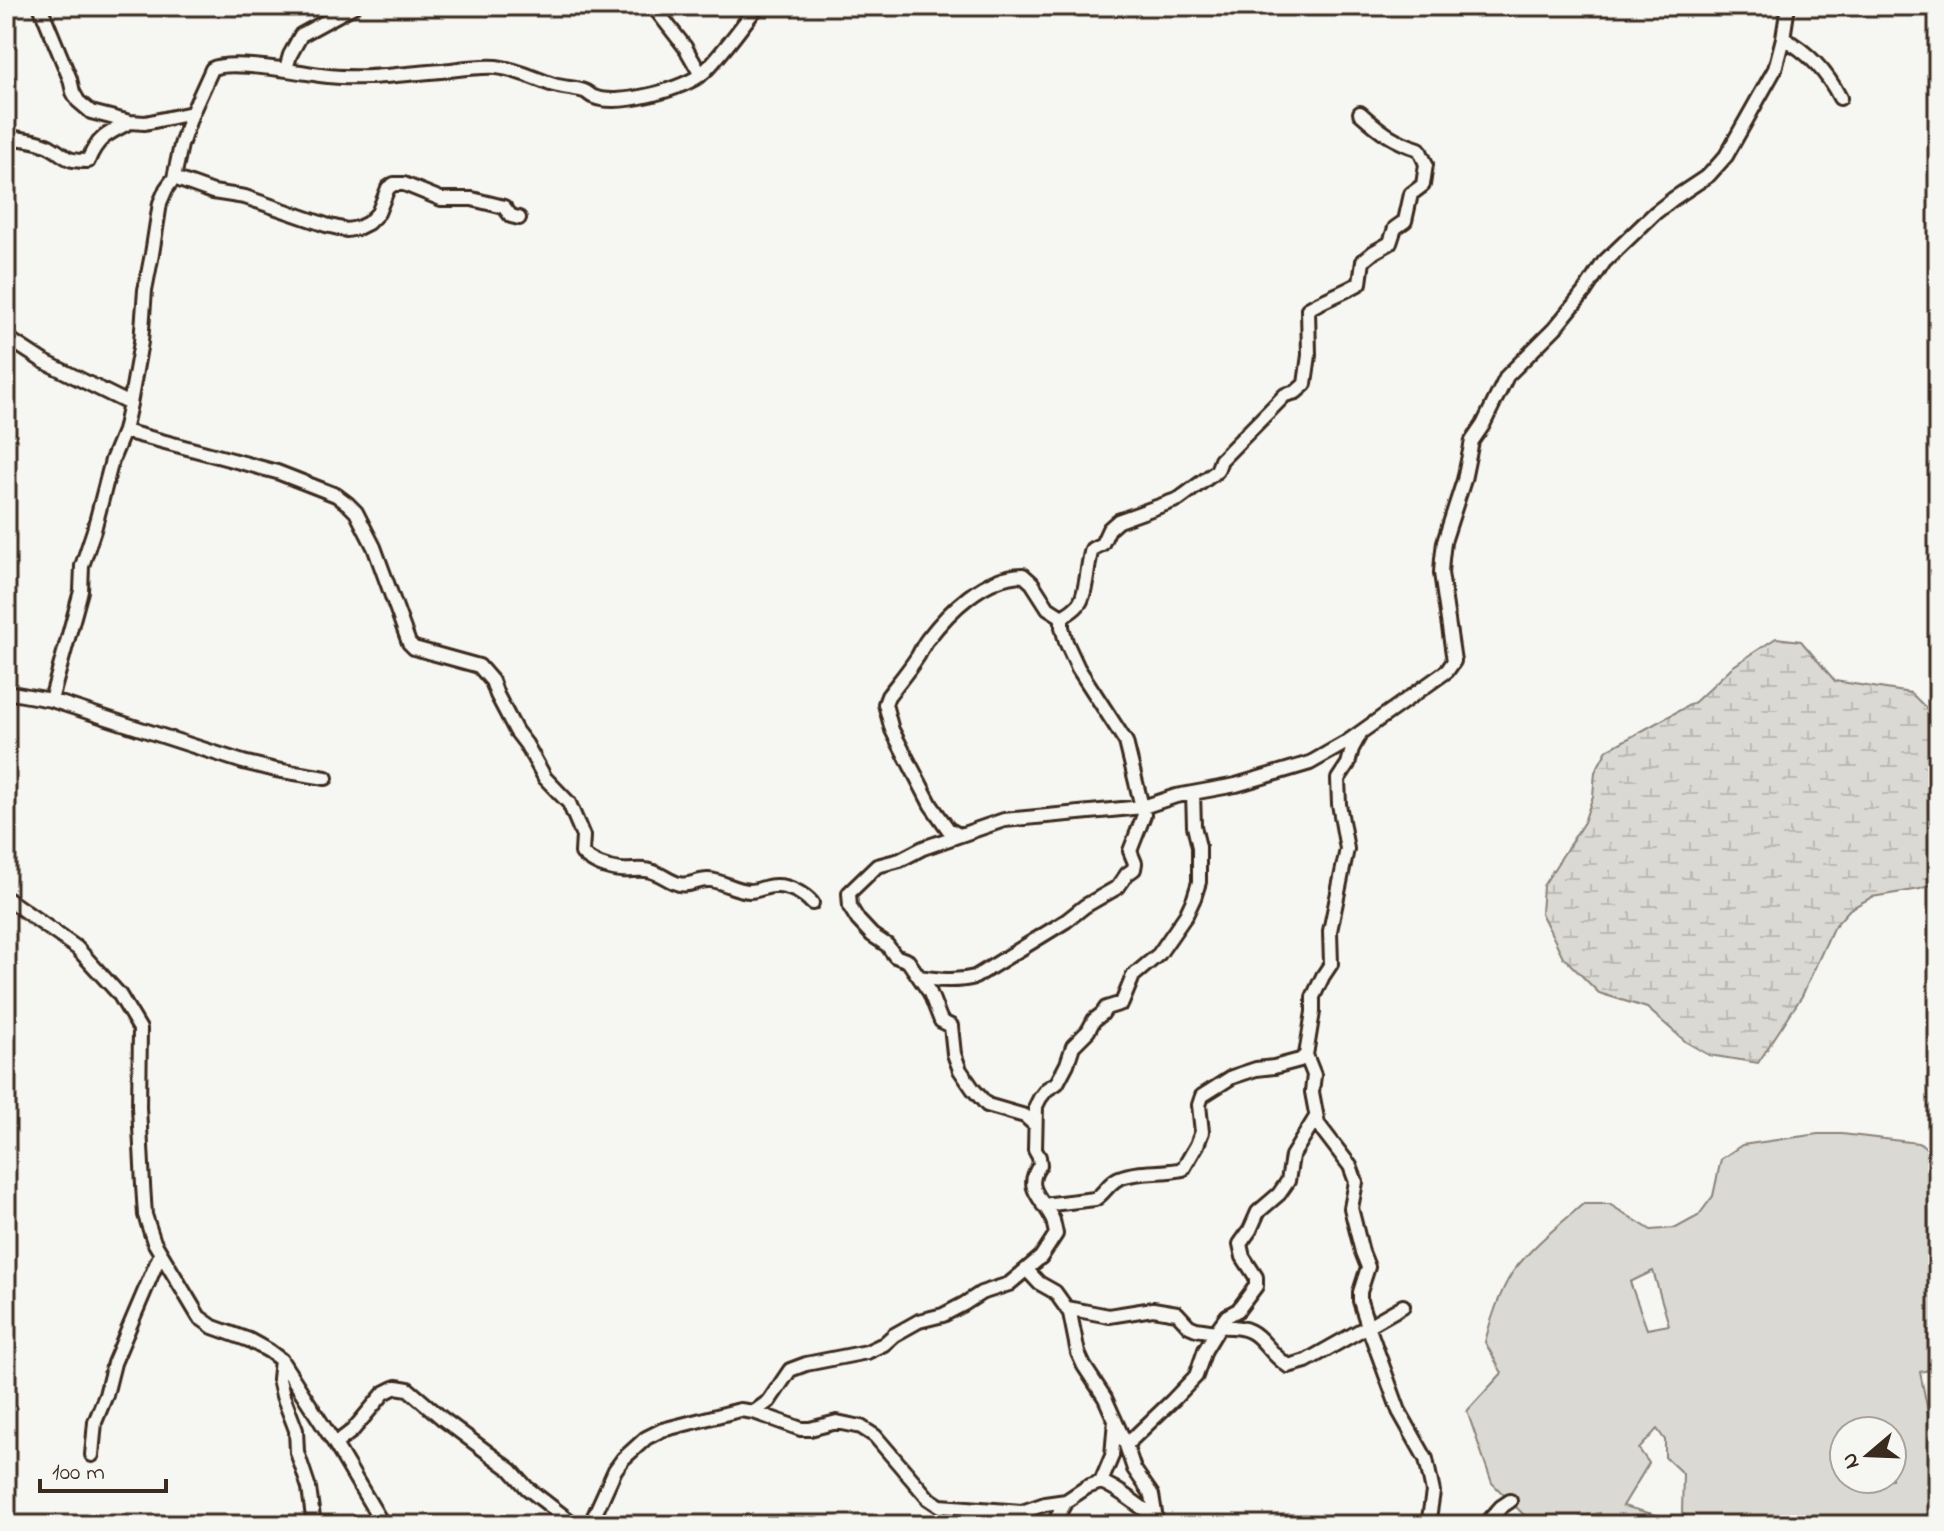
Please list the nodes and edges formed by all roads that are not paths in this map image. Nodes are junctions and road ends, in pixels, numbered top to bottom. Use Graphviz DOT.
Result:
graph roads {
  1 [pos="40,6"];
  2 [pos="354,6"];
  3 [pos="653,6"];
  4 [pos="758,6"];
  5 [pos="1788,6"];
  6 [pos="1783,38"];
  7 [pos="286,69"];
  8 [pos="701,75"];
  9 [pos="1840,98"];
  10 [pos="192,113"];
  11 [pos="1360,113"];
  12 [pos="130,122"];
  13 [pos="6,137"];
  14 [pos="174,178"];
  15 [pos="519,218"];
  16 [pos="6,337"];
  17 [pos="130,404"];
  18 [pos="124,431"];
  19 [pos="1062,617"];
  20 [pos="6,692"];
  21 [pos="51,700"];
  22 [pos="1363,730"];
  23 [pos="326,778"];
  24 [pos="1193,793"];
  25 [pos="1143,807"];
  26 [pos="959,835"];
  27 [pos="6,898"];
  28 [pos="812,903"];
  29 [pos="919,977"];
  30 [pos="1306,1055"];
  31 [pos="1316,1117"];
  32 [pos="1035,1125"];
  33 [pos="1043,1205"];
  34 [pos="160,1255"];
  35 [pos="1027,1270"];
  36 [pos="1403,1306"];
  37 [pos="1067,1308"];
  38 [pos="1368,1326"];
  39 [pos="1217,1330"];
  40 [pos="281,1360"];
  41 [pos="754,1412"];
  42 [pos="1115,1420"];
  43 [pos="335,1444"];
  44 [pos="1126,1445"];
  45 [pos="92,1455"];
  46 [pos="1101,1482"];
  47 [pos="1066,1501"];
  48 [pos="1510,1501"];
  49 [pos="1022,1512"];
  50 [pos="1156,1520"];
  51 [pos="314,1525"];
  52 [pos="383,1525"];
  53 [pos="575,1525"];
  54 [pos="590,1525"];
  55 [pos="1007,1525"];
  56 [pos="1053,1525"];
  57 [pos="1428,1525"];
  58 [pos="1485,1525"];
  1 -- 12 [label="street"];
  2 -- 7 [label="street"];
  3 -- 8 [label="street"];
  4 -- 8 [label="street"];
  5 -- 6 [label="street"];
  6 -- 9 [label="street"];
  6 -- 22 [label="street"];
  7 -- 8 [label="street"];
  7 -- 10 [label="street"];
  10 -- 12 [label="street"];
  10 -- 14 [label="street"];
  11 -- 19 [label="street"];
  12 -- 13 [label="street"];
  14 -- 15 [label="street"];
  14 -- 17 [label="street"];
  16 -- 17 [label="street"];
  17 -- 18 [label="street"];
  18 -- 21 [label="street"];
  18 -- 28 [label="street"];
  19 -- 25 [label="street"];
  19 -- 26 [label="street"];
  20 -- 21 [label="street"];
  21 -- 23 [label="street"];
  22 -- 24 [label="street"];
  22 -- 30 [label="street"];
  24 -- 25 [label="street"];
  24 -- 32 [label="street"];
  25 -- 26 [label="street"];
  25 -- 29 [label="street"];
  26 -- 29 [label="street"];
  27 -- 34 [label="street"];
  29 -- 32 [label="street"];
  30 -- 31 [label="street"];
  30 -- 33 [label="street"];
  31 -- 38 [label="street"];
  31 -- 39 [label="street"];
  32 -- 33 [label="street"];
  33 -- 35 [label="street"];
  34 -- 40 [label="street"];
  34 -- 45 [label="street"];
  35 -- 37 [label="street"];
  35 -- 41 [label="street"];
  36 -- 38 [label="street"];
  37 -- 39 [label="street"];
  37 -- 42 [label="street"];
  38 -- 39 [label="street"];
  38 -- 57 [label="street"];
  39 -- 44 [label="street"];
  40 -- 43 [label="street"];
  40 -- 51 [label="street"];
  41 -- 49 [label="street"];
  41 -- 54 [label="street"];
  42 -- 44 [label="street"];
  42 -- 46 [label="street"];
  43 -- 52 [label="street"];
  43 -- 53 [label="street"];
  44 -- 50 [label="street"];
  46 -- 47 [label="street"];
  46 -- 50 [label="street"];
  47 -- 49 [label="street"];
  47 -- 56 [label="street"];
  48 -- 58 [label="street"];
  49 -- 55 [label="street"];
}
